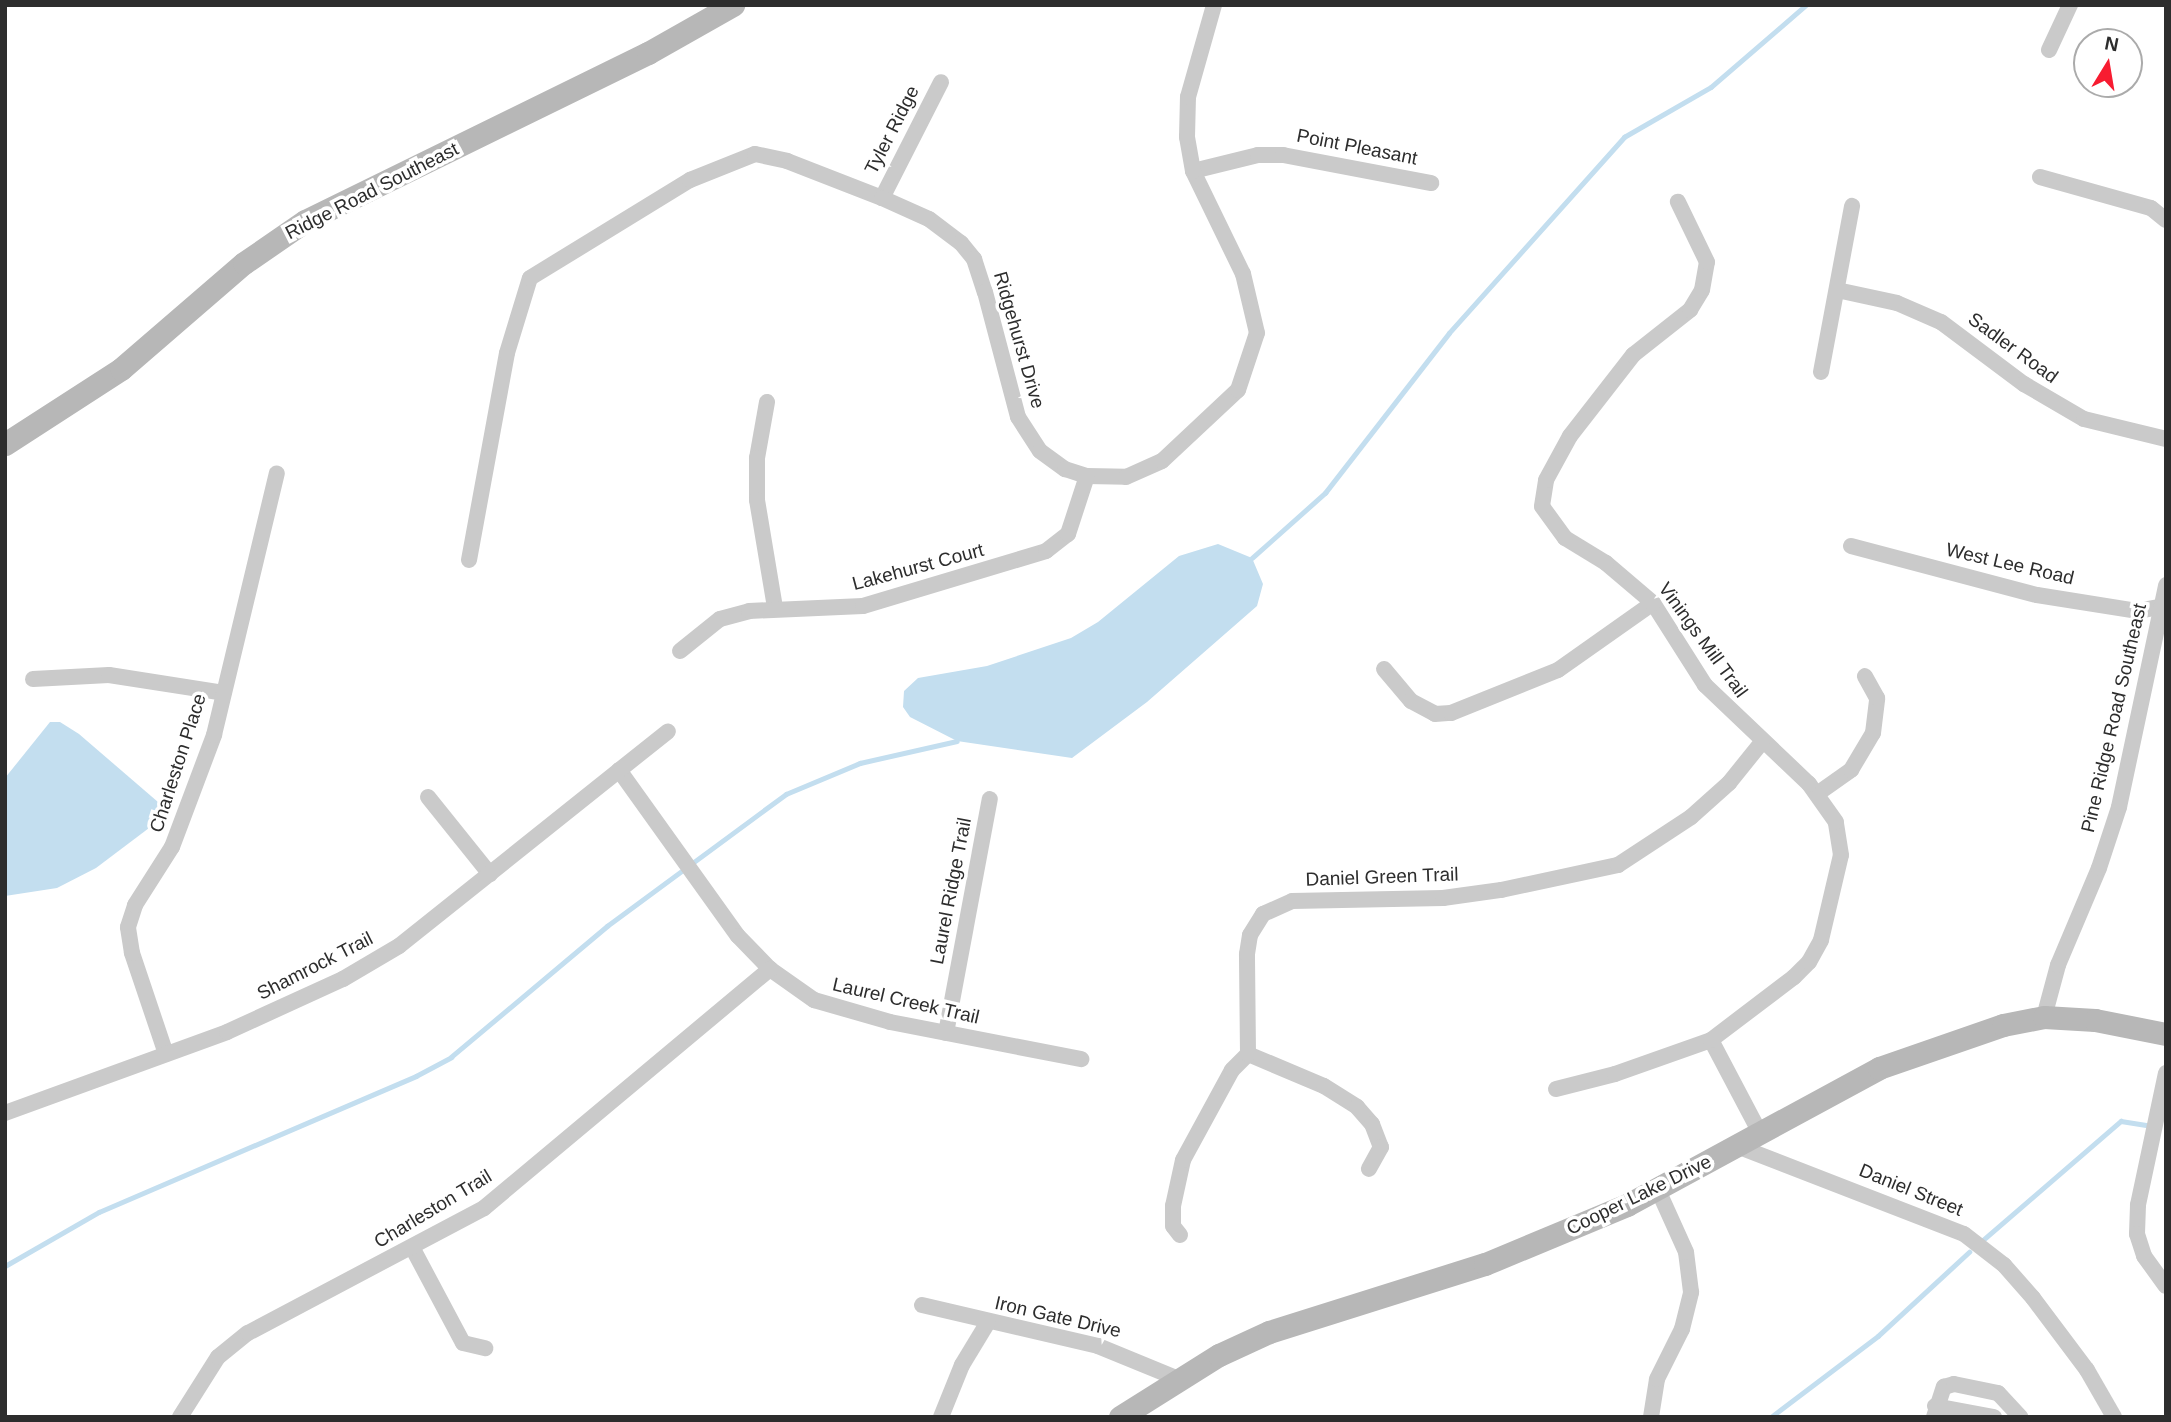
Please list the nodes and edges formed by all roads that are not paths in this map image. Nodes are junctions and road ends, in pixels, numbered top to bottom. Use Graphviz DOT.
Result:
graph roads {
  1 [pos="733,5"];
  2 [pos="1213,5"];
  3 [pos="2070,5"];
  4 [pos="2049,51"];
  5 [pos="941,82"];
  6 [pos="1194,170"];
  7 [pos="2040,177"];
  8 [pos="1431,183"];
  9 [pos="882,198"];
  10 [pos="1678,202"];
  11 [pos="1852,206"];
  12 [pos="2166,220"];
  13 [pos="1837,290"];
  14 [pos="1821,372"];
  15 [pos="767,402"];
  16 [pos="2166,439"];
  17 [pos="5,444"];
  18 [pos="278,473"];
  19 [pos="1087,476"];
  20 [pos="1851,546"];
  21 [pos="469,560"];
  22 [pos="2166,585"];
  23 [pos="1653,603"];
  24 [pos="775,607"];
  25 [pos="2164,607"];
  26 [pos="680,650"];
  27 [pos="1384,669"];
  28 [pos="1865,676"];
  29 [pos="33,679"];
  30 [pos="224,693"];
  31 [pos="668,731"];
  32 [pos="1762,742"];
  33 [pos="619,770"];
  34 [pos="1817,794"];
  35 [pos="428,797"];
  36 [pos="990,799"];
  37 [pos="490,874"];
  38 [pos="770,970"];
  39 [pos="2044,1017"];
  40 [pos="946,1033"];
  41 [pos="2166,1034"];
  42 [pos="1711,1040"];
  43 [pos="166,1054"];
  44 [pos="1248,1054"];
  45 [pos="1081,1059"];
  46 [pos="2166,1073"];
  47 [pos="1556,1089"];
  48 [pos="5,1113"];
  49 [pos="1759,1131"];
  50 [pos="1737,1146"];
  51 [pos="1369,1169"];
  52 [pos="1658,1191"];
  53 [pos="1180,1235"];
  54 [pos="413,1250"];
  55 [pos="2166,1286"];
  56 [pos="922,1305"];
  57 [pos="989,1322"];
  58 [pos="485,1348"];
  59 [pos="1181,1380"];
  60 [pos="1935,1411"];
  61 [pos="180,1417"];
  62 [pos="941,1417"];
  63 [pos="1120,1417"];
  64 [pos="1651,1417"];
  65 [pos="1994,1417"];
  66 [pos="2020,1417"];
  67 [pos="2114,1417"];
  1 -- 17 [label="street, Ridge Road Southeast"];
  2 -- 6 [label="street, Ridgehurst Drive"];
  3 -- 4 [label="street"];
  5 -- 9 [label="street, Tyler Ridge"];
  6 -- 8 [label="street, Point Pleasant"];
  6 -- 19 [label="street, Ridgehurst Drive"];
  7 -- 12 [label="street"];
  9 -- 19 [label="street, Ridgehurst Drive"];
  9 -- 21 [label="street, Ridgehurst Drive"];
  10 -- 23 [label="street, Vinings Mill Trail"];
  11 -- 13 [label="street"];
  13 -- 14 [label="street"];
  13 -- 16 [label="street, Sadler Road"];
  15 -- 24 [label="street"];
  18 -- 30 [label="street, Charleston Place"];
  19 -- 24 [label="street, Lakehurst Court"];
  20 -- 25 [label="street, West Lee Road"];
  22 -- 25 [label="street, Pine Ridge Road Southeast"];
  23 -- 27 [label="street"];
  23 -- 32 [label="street, Vinings Mill Trail"];
  24 -- 26 [label="street, Lakehurst Court"];
  25 -- 39 [label="street, Pine Ridge Road Southeast"];
  28 -- 34 [label="street"];
  29 -- 30 [label="street"];
  30 -- 43 [label="street, Charleston Place"];
  31 -- 33 [label="street, Shamrock Trail"];
  32 -- 34 [label="street, Vinings Mill Trail"];
  32 -- 44 [label="street, Daniel Green Trail"];
  33 -- 37 [label="street, Shamrock Trail"];
  33 -- 38 [label="street, Laurel Creek Trail"];
  34 -- 42 [label="street, Vinings Mill Trail"];
  35 -- 37 [label="street"];
  36 -- 40 [label="street, Laurel Ridge Trail"];
  37 -- 43 [label="street, Shamrock Trail"];
  38 -- 40 [label="street, Laurel Creek Trail"];
  38 -- 54 [label="street, Charleston Trail"];
  39 -- 41 [label="street, Cooper Lake Drive"];
  39 -- 49 [label="street, Cooper Lake Drive"];
  40 -- 45 [label="street, Laurel Creek Trail"];
  42 -- 47 [label="street, Vinings Mill Trail"];
  42 -- 49 [label="street"];
  43 -- 48 [label="street, Shamrock Trail"];
  44 -- 51 [label="street"];
  44 -- 53 [label="street"];
  46 -- 55 [label="street"];
  49 -- 50 [label="street, Cooper Lake Drive"];
  50 -- 52 [label="street, Cooper Lake Drive"];
  50 -- 67 [label="street, Daniel Street"];
  52 -- 59 [label="street, Cooper Lake Drive"];
  52 -- 64 [label="street"];
  54 -- 58 [label="street"];
  54 -- 61 [label="street, Charleston Trail"];
  56 -- 57 [label="street, Iron Gate Drive"];
  57 -- 59 [label="street, Iron Gate Drive"];
  57 -- 62 [label="street"];
  59 -- 63 [label="street, Cooper Lake Drive"];
  60 -- 65 [label="street"];
  60 -- 66 [label="street"];
}
